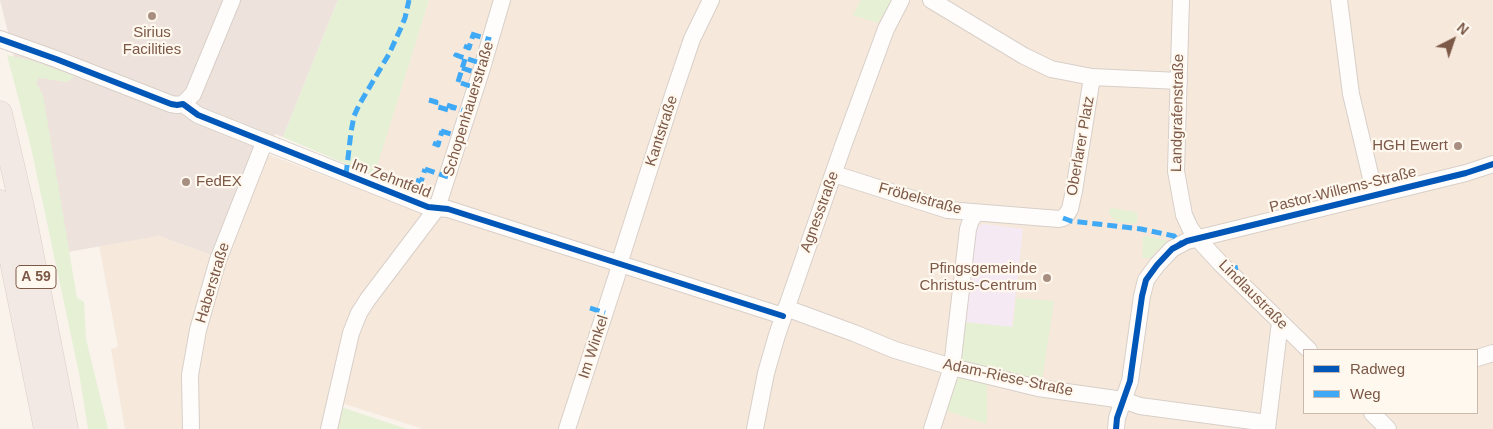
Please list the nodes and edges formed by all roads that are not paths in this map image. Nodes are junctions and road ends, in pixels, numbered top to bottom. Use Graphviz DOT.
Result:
graph roads {
  1 [pos="232,0"];
  2 [pos="502,0"];
  3 [pos="710,0"];
  4 [pos="901,0"];
  5 [pos="931,0"];
  6 [pos="1181,0"];
  7 [pos="1338,0"];
  8 [pos="0,39"];
  9 [pos="1092,77"];
  10 [pos="1179,81"];
  11 [pos="183,104"];
  12 [pos="0,113"];
  13 [pos="264,143"];
  14 [pos="1493,164"];
  15 [pos="834,174"];
  16 [pos="1375,195"];
  17 [pos="0,202"];
  18 [pos="436,208"];
  19 [pos="976,213"];
  20 [pos="1067,214"];
  21 [pos="1198,239"];
  22 [pos="619,264"];
  23 [pos="785,312"];
  24 [pos="1280,322"];
  25 [pos="1308,349"];
  26 [pos="1493,352"];
  27 [pos="1478,358"];
  28 [pos="952,366"];
  29 [pos="1123,400"];
  30 [pos="1373,414"];
  31 [pos="1267,426"];
  32 [pos="46,429"];
  33 [pos="66,429"];
  34 [pos="191,429"];
  35 [pos="329,429"];
  36 [pos="567,429"];
  37 [pos="755,429"];
  38 [pos="932,429"];
  39 [pos="1116,429"];
  40 [pos="1388,429"];
  1 -- 11 [label="street"];
  2 -- 18 [label="street, Schopenhauerstraße"];
  3 -- 22 [label="street, Kantstraße"];
  4 -- 15 [label="street, Agnesstraße"];
  5 -- 9 [label="street"];
  6 -- 10 [label="street, Landgrafenstraße"];
  7 -- 16 [label="street"];
  8 -- 11 [label="street, Im Zehntfeld"];
  9 -- 10 [label="street"];
  9 -- 20 [label="street, Oberlarer Platz"];
  10 -- 21 [label="street, Landgrafenstraße"];
  11 -- 13 [label="street, Im Zehntfeld"];
  12 -- 33 [label="highway, A 59"];
  13 -- 18 [label="street, Im Zehntfeld"];
  13 -- 34 [label="street, Haberstraße"];
  14 -- 16 [label="street, Pastor-Willems-Straße"];
  15 -- 19 [label="street, Fröbelstraße"];
  15 -- 23 [label="street, Agnesstraße"];
  16 -- 21 [label="street, Pastor-Willems-Straße"];
  17 -- 32 [label="highway, A 59"];
  18 -- 22 [label="street, Im Zehntfeld"];
  18 -- 35 [label="street, Schopenhauerstraße"];
  19 -- 20 [label="street, Fröbelstraße"];
  19 -- 28 [label="street"];
  21 -- 24 [label="street, Lindlaustraße"];
  21 -- 29 [label="street"];
  22 -- 23 [label="street, Im Zehntfeld"];
  22 -- 36 [label="street, Im Winkel"];
  23 -- 28 [label="street, Adam-Riese-Straße"];
  23 -- 37 [label="street, Agnesstraße"];
  24 -- 25 [label="street, Lindlaustraße"];
  24 -- 31 [label="street"];
  26 -- 27 [label="street"];
  28 -- 29 [label="street, Adam-Riese-Straße"];
  28 -- 38 [label="street"];
  29 -- 31 [label="street, Adam-Riese-Straße"];
  29 -- 39 [label="street"];
  30 -- 40 [label="street"];
}
